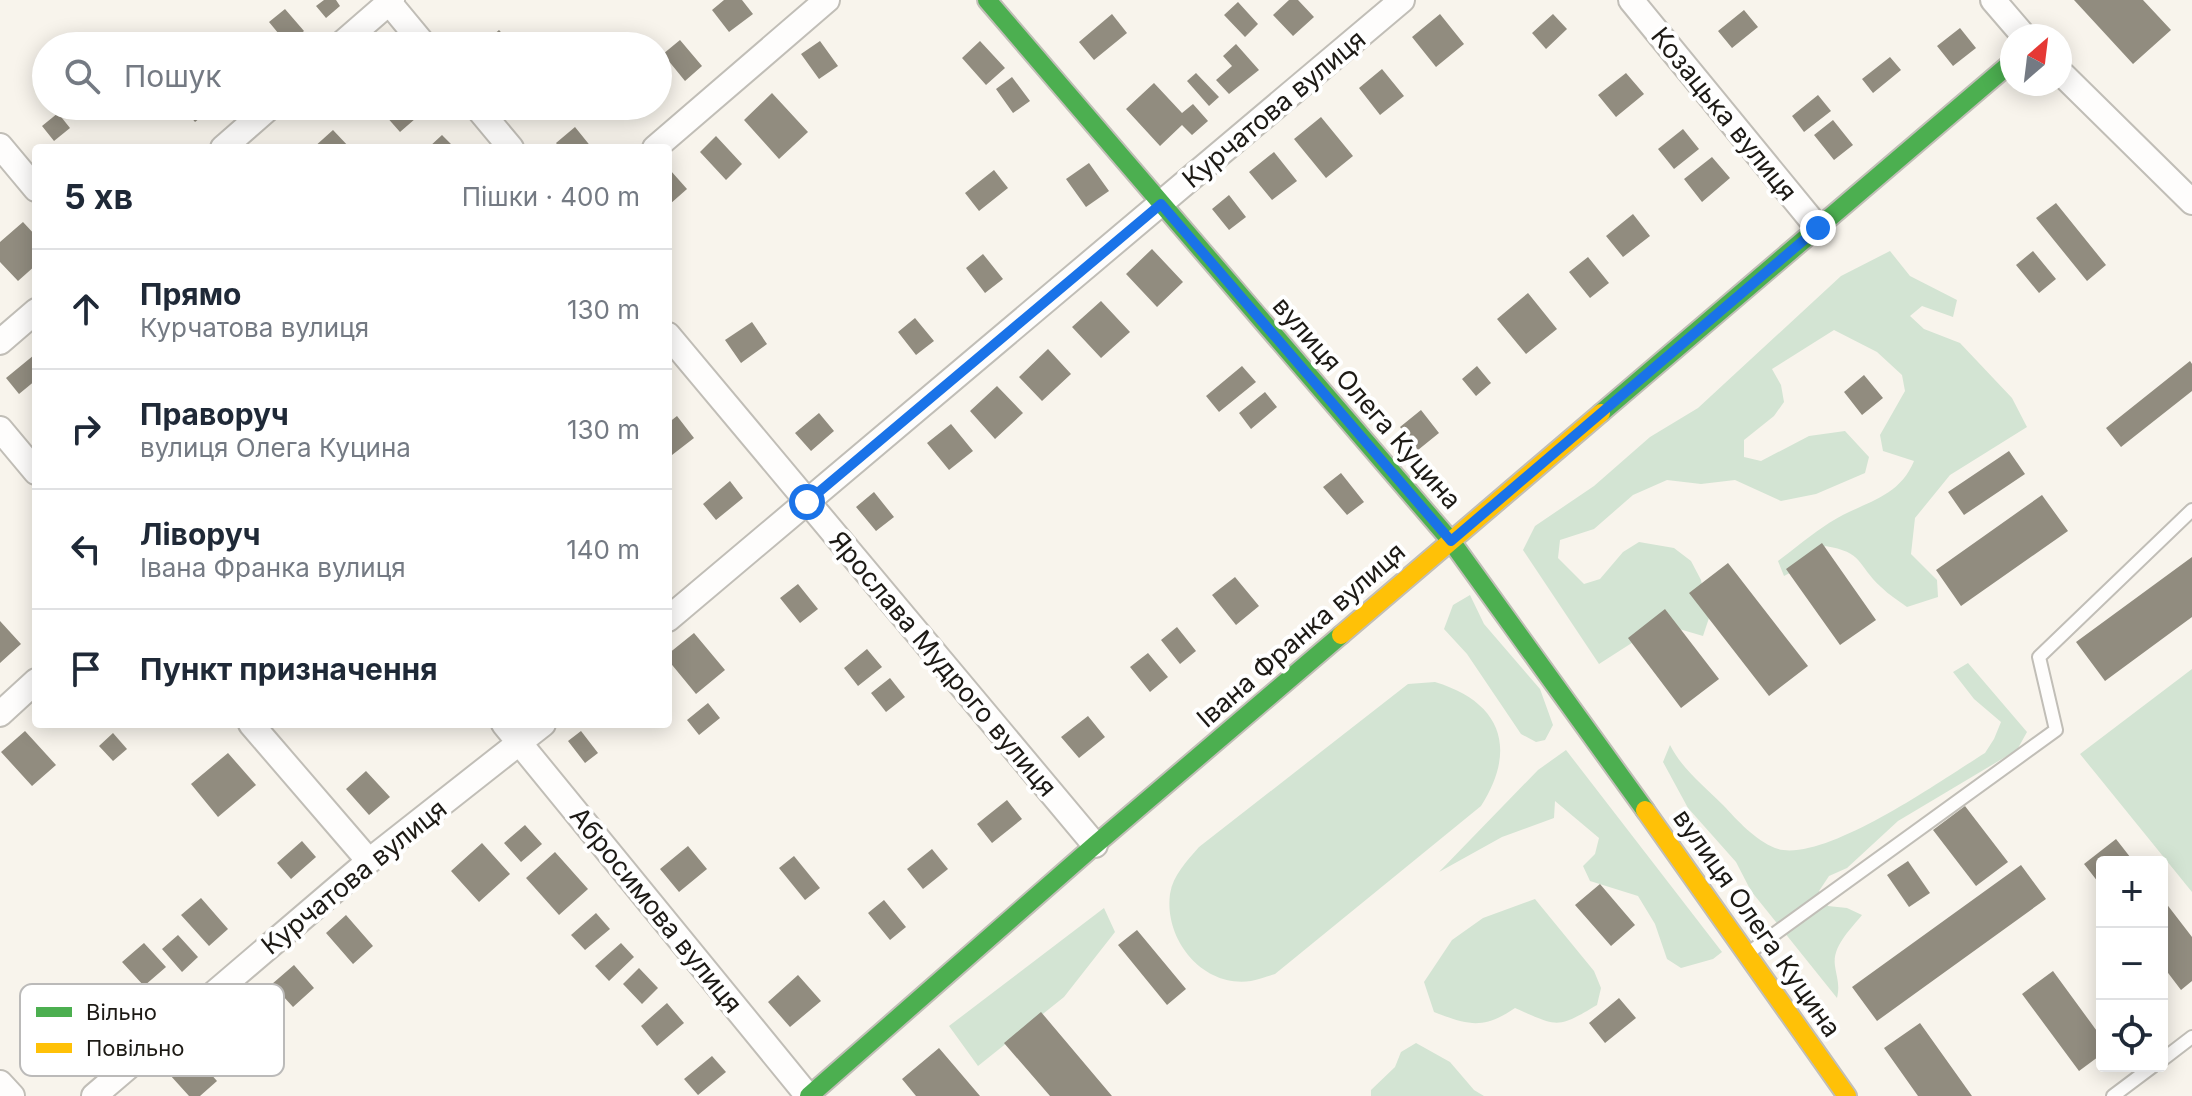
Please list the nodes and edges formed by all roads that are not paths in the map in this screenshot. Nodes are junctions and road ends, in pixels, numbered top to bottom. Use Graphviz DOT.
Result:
graph roads {
  1 [pos="827,0"];
  2 [pos="987,0"];
  3 [pos="1402,0"];
  4 [pos="1631,0"];
  5 [pos="1993,0"];
  6 [pos="389,1"];
  7 [pos="2014,24"];
  8 [pos="355,32"];
  9 [pos="414,32"];
  10 [pos="2000,72"];
  11 [pos="2072,84"];
  12 [pos="255,120"];
  13 [pos="488,120"];
  14 [pos="228,144"];
  15 [pos="508,144"];
  16 [pos="660,144"];
  17 [pos="0,146"];
  18 [pos="32,184"];
  19 [pos="2192,202"];
  20 [pos="1161,204"];
  21 [pos="1818,228"];
  22 [pos="32,314"];
  23 [pos="672,340"];
  24 [pos="0,342"];
  25 [pos="0,429"];
  26 [pos="32,467"];
  27 [pos="807,502"];
  28 [pos="2192,510"];
  29 [pos="1451,541"];
  30 [pos="672,616"];
  31 [pos="32,685"];
  32 [pos="0,714"];
  33 [pos="254,728"];
  34 [pos="507,728"];
  35 [pos="538,728"];
  36 [pos="520,743"];
  37 [pos="1095,845"];
  38 [pos="369,861"];
  39 [pos="1748,953"];
  40 [pos="225,984"];
  41 [pos="2192,1037"];
  42 [pos="2168,1055"];
  43 [pos="2145,1072"];
  44 [pos="117,1076"];
  45 [pos="0,1083"];
  46 [pos="12,1096"];
  47 [pos="94,1096"];
  48 [pos="809,1096"];
  49 [pos="1847,1096"];
  50 [pos="2113,1096"];
  1 -- 16 [label="street"];
  2 -- 20 [label="street, вулиця Олега Куцина"];
  3 -- 20 [label="street, Курчатова вулиця"];
  4 -- 21 [label="street, Козацька вулиця"];
  5 -- 7 [label="street"];
  6 -- 8 [label="street"];
  6 -- 9 [label="street"];
  10 -- 21 [label="street, Івана Франка вулиця"];
  11 -- 19 [label="street"];
  12 -- 14 [label="street"];
  13 -- 15 [label="street"];
  17 -- 18 [label="street"];
  20 -- 27 [label="street, Курчатова вулиця"];
  20 -- 29 [label="street, вулиця Олега Куцина"];
  21 -- 29 [label="street, Івана Франка вулиця"];
  22 -- 24 [label="street"];
  23 -- 27 [label="street, Ярослава Мудрого вулиця"];
  25 -- 26 [label="street"];
  27 -- 30 [label="street, Курчатова вулиця"];
  27 -- 37 [label="street, Ярослава Мудрого вулиця"];
  28 -- 39 [label="lane"];
  29 -- 37 [label="street, Івана Франка вулиця"];
  29 -- 39 [label="street, вулиця Олега Куцина"];
  31 -- 32 [label="street"];
  33 -- 38 [label="street"];
  34 -- 36 [label="street, Абросимова вулиця"];
  35 -- 36 [label="street, Курчатова вулиця"];
  36 -- 38 [label="street, Курчатова вулиця"];
  36 -- 48 [label="street, Абросимова вулиця"];
  37 -- 48 [label="street, Івана Франка вулиця"];
  38 -- 40 [label="street, Курчатова вулиця"];
  39 -- 49 [label="street, вулиця Олега Куцина"];
  41 -- 42 [label="lane"];
  43 -- 50 [label="lane"];
  44 -- 47 [label="street, Курчатова вулиця"];
  45 -- 46 [label="street"];
}
